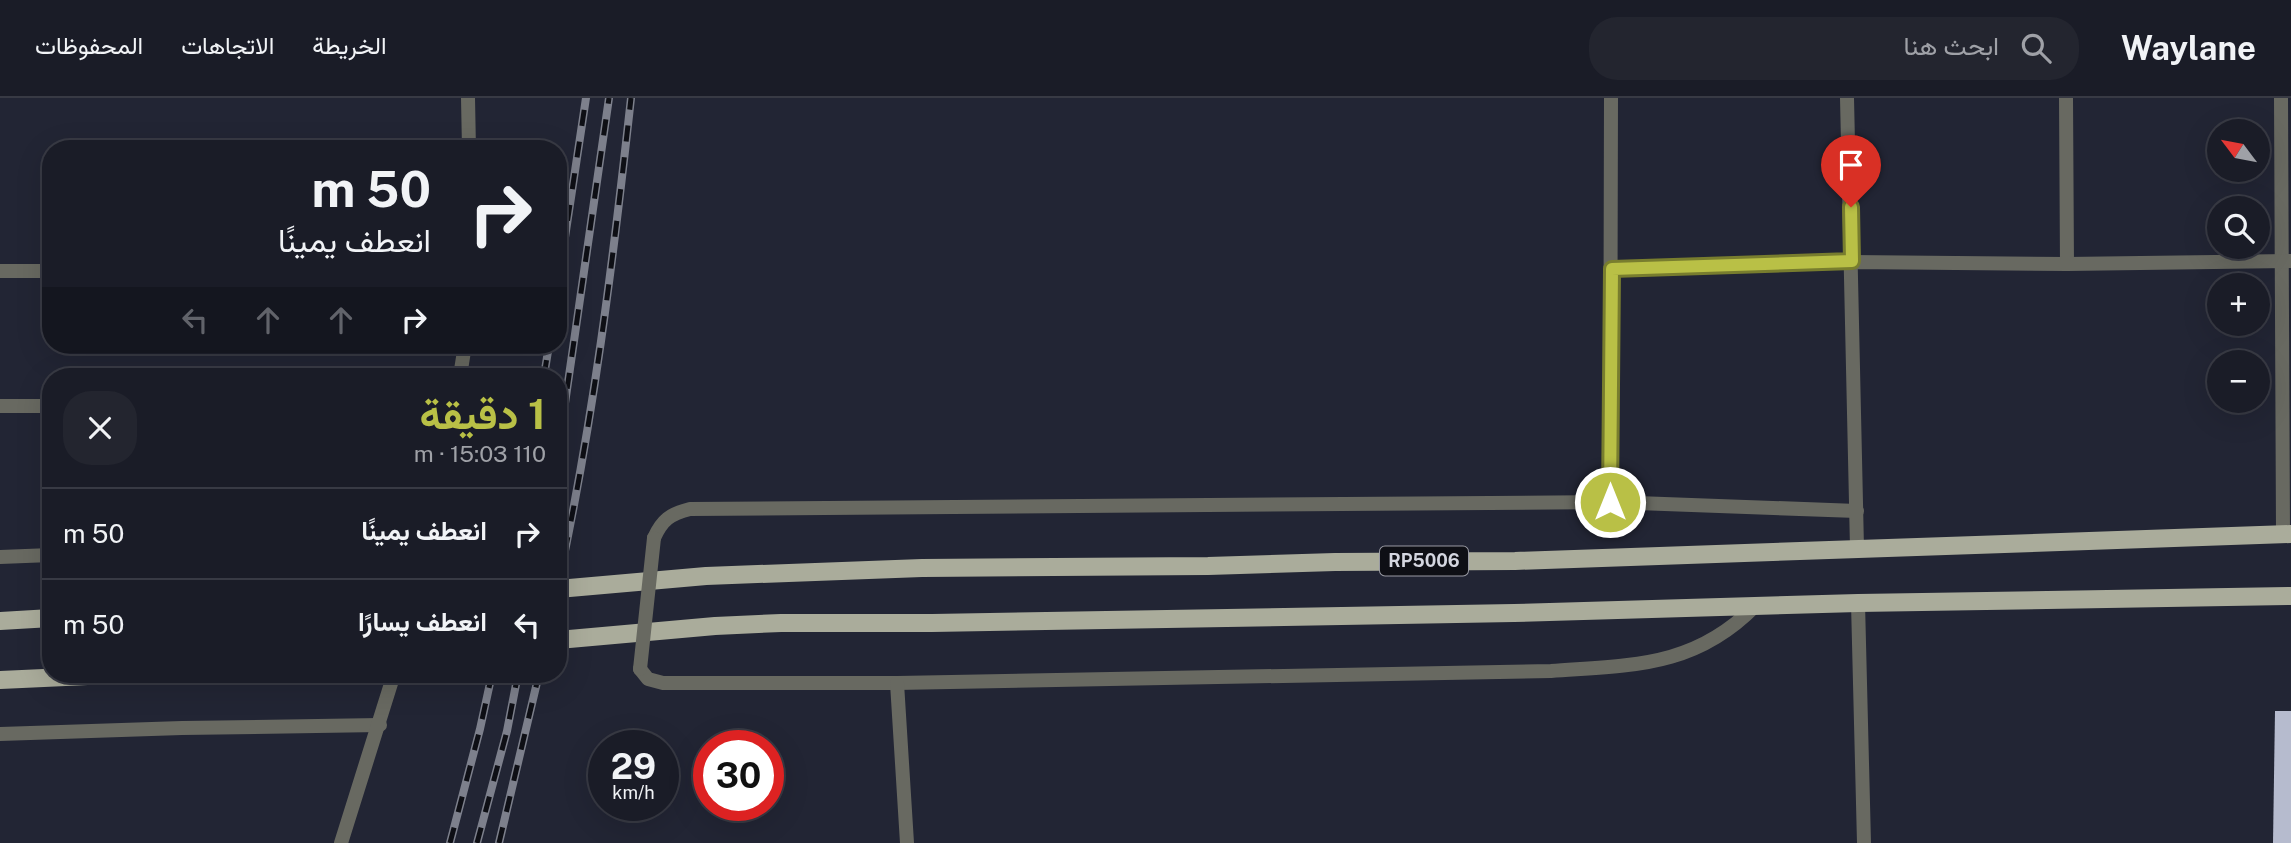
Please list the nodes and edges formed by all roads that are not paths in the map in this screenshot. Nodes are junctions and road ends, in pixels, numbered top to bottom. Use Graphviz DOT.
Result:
graph roads {
  1 [pos="468,98"];
  2 [pos="1611,98"];
  3 [pos="1847,98"];
  4 [pos="2066,98"];
  5 [pos="2281,98"];
  6 [pos="469,140"];
  7 [pos="1852,261"];
  8 [pos="2287,261"];
  9 [pos="2067,264"];
  10 [pos="1612,269"];
  11 [pos="0,271"];
  12 [pos="42,271"];
  13 [pos="0,406"];
  14 [pos="42,406"];
  15 [pos="1610,502"];
  16 [pos="1857,511"];
  17 [pos="2287,534"];
  18 [pos="1857,548"];
  19 [pos="42,555"];
  20 [pos="0,557"];
  21 [pos="567,588"];
  22 [pos="2291,596"];
  23 [pos="1858,603"];
  24 [pos="1755,607"];
  25 [pos="42,619"];
  26 [pos="0,621"];
  27 [pos="567,639"];
  28 [pos="42,678"];
  29 [pos="0,680"];
  30 [pos="392,683"];
  31 [pos="897,683"];
  32 [pos="380,725"];
  33 [pos="0,734"];
  34 [pos="341,843"];
  35 [pos="907,843"];
  36 [pos="1864,843"];
  1 -- 6 [label="street"];
  2 -- 10 [label="street"];
  3 -- 7 [label="street"];
  4 -- 9 [label="street"];
  5 -- 8 [label="street"];
  7 -- 9 [label="street"];
  7 -- 10 [label="street"];
  7 -- 16 [label="street"];
  8 -- 9 [label="street"];
  8 -- 17 [label="street"];
  10 -- 15 [label="street"];
  11 -- 12 [label="street"];
  13 -- 14 [label="street"];
  15 -- 16 [label="street"];
  15 -- 31 [label="street, bridge"];
  16 -- 18 [label="street"];
  17 -- 18 [label="main road, RP5006"];
  18 -- 21 [label="main road, RP5006"];
  19 -- 20 [label="street"];
  22 -- 23 [label="main road"];
  23 -- 24 [label="main road"];
  23 -- 36 [label="street"];
  24 -- 27 [label="main road"];
  24 -- 31 [label="street"];
  25 -- 26 [label="main road"];
  28 -- 29 [label="main road"];
  30 -- 32 [label="street"];
  31 -- 35 [label="street"];
  32 -- 33 [label="street"];
  32 -- 34 [label="street"];
}
